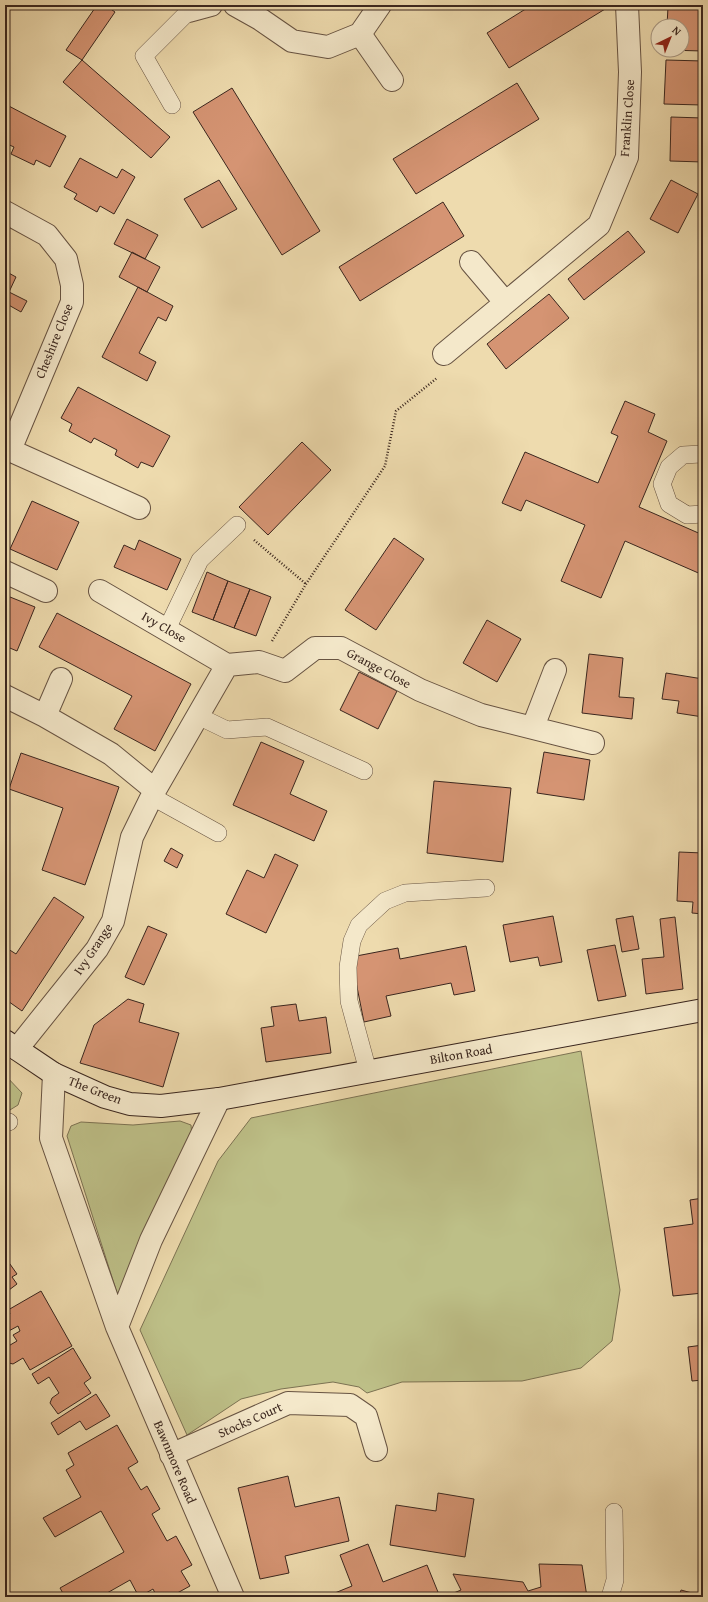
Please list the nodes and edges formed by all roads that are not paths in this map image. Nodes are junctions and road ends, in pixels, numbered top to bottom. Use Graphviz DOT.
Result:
graph roads {
  1 [pos="212,5"];
  2 [pos="235,5"];
  3 [pos="380,5"];
  4 [pos="627,5"];
  5 [pos="189,11"];
  6 [pos="360,34"];
  7 [pos="392,80"];
  8 [pos="172,105"];
  9 [pos="5,212"];
  10 [pos="471,262"];
  11 [pos="505,302"];
  12 [pos="444,354"];
  13 [pos="7,449"];
  14 [pos="703,456"];
  15 [pos="140,508"];
  16 [pos="703,514"];
  17 [pos="237,525"];
  18 [pos="5,572"];
  19 [pos="46,591"];
  20 [pos="100,591"];
  21 [pos="166,629"];
  22 [pos="227,665"];
  23 [pos="555,670"];
  24 [pos="61,679"];
  25 [pos="5,696"];
  26 [pos="45,716"];
  27 [pos="198,716"];
  28 [pos="533,728"];
  29 [pos="593,743"];
  30 [pos="364,771"];
  31 [pos="153,793"];
  32 [pos="218,833"];
  33 [pos="486,888"];
  34 [pos="703,1010"];
  35 [pos="11,1045"];
  36 [pos="368,1071"];
  37 [pos="54,1074"];
  38 [pos="219,1099"];
  39 [pos="117,1327"];
  40 [pos="376,1450"];
  41 [pos="172,1455"];
  42 [pos="614,1512"];
  43 [pos="233,1597"];
  44 [pos="610,1597"];
  1 -- 5 [label="street"];
  2 -- 6 [label="street"];
  3 -- 6 [label="street"];
  4 -- 11 [label="street, Franklin Close"];
  5 -- 8 [label="lane"];
  6 -- 7 [label="street"];
  9 -- 13 [label="street, Cheshire Close"];
  10 -- 11 [label="street"];
  11 -- 12 [label="street, Franklin Close"];
  13 -- 15 [label="street, Cheshire Close"];
  14 -- 16 [label="lane"];
  17 -- 21 [label="lane"];
  18 -- 19 [label="street"];
  20 -- 21 [label="street, Ivy Close"];
  21 -- 22 [label="street, Ivy Close"];
  22 -- 27 [label="street, Ivy Grange"];
  22 -- 28 [label="street, Grange Close"];
  23 -- 28 [label="street"];
  24 -- 26 [label="street"];
  25 -- 26 [label="street"];
  26 -- 31 [label="street"];
  27 -- 30 [label="lane"];
  27 -- 31 [label="street, Ivy Grange"];
  28 -- 29 [label="street, Grange Close"];
  31 -- 32 [label="lane"];
  31 -- 35 [label="street, Ivy Grange"];
  33 -- 36 [label="lane"];
  34 -- 36 [label="street, Bilton Road"];
  35 -- 37 [label="street, The Green"];
  36 -- 38 [label="street, Bilton Road"];
  37 -- 38 [label="street, The Green"];
  37 -- 39 [label="street, Bawnmore Road"];
  38 -- 39 [label="street"];
  39 -- 41 [label="street, Bawnmore Road"];
  40 -- 41 [label="street, Stocks Court"];
  41 -- 43 [label="street, Bawnmore Road"];
  42 -- 44 [label="lane"];
}
